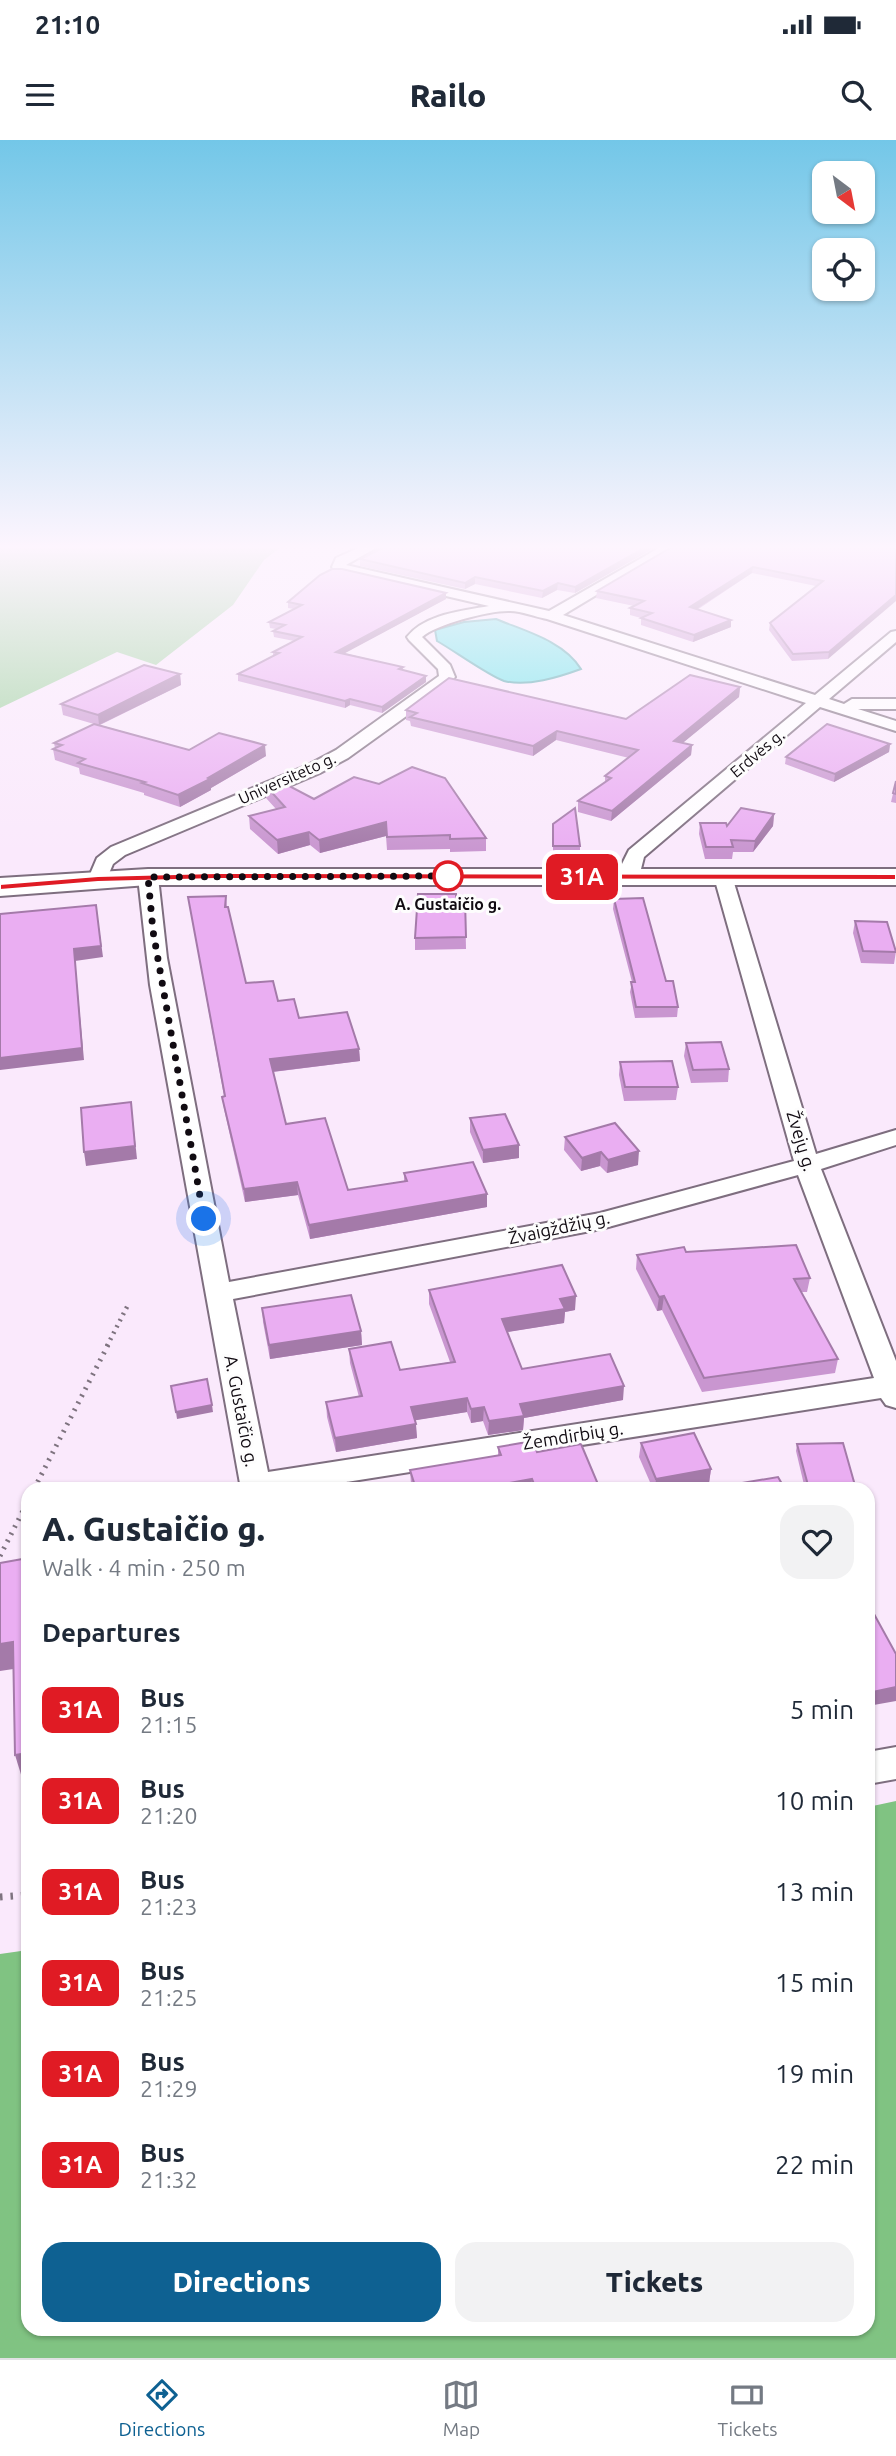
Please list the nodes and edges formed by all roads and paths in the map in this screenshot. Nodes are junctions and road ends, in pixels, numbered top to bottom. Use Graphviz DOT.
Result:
graph roads {
  1 [pos="425,648"];
  2 [pos="650,648"];
  3 [pos="883,648"];
  4 [pos="823,703"];
  5 [pos="896,704"];
  6 [pos="896,726"];
  7 [pos="148,877"];
  8 [pos="631,877"];
  9 [pos="724,877"];
  10 [pos="896,877"];
  11 [pos="98,879"];
  12 [pos="0,887"];
  13 [pos="896,1138"];
  14 [pos="807,1165"];
  15 [pos="217,1293"];
  16 [pos="129,1303"];
  17 [pos="894,1392"];
  18 [pos="38,1482"];
  19 [pos="255,1482"];
  20 [pos="290,1482"];
  21 [pos="21,1515"];
  22 [pos="0,1556"];
  23 [pos="896,1763"];
  24 [pos="875,1767"];
  25 [pos="21,1896"];
  26 [pos="0,1897"];
  1 -- 11 [label="street, Universiteto g."];
  2 -- 4 [label="street"];
  3 -- 4 [label="street, Erdvės g."];
  4 -- 5 [label="street"];
  4 -- 6 [label="street"];
  4 -- 8 [label="street, Erdvės g."];
  7 -- 8 [label="street"];
  7 -- 11 [label="street"];
  7 -- 15 [label="street, A. Gustaičio g."];
  8 -- 9 [label="street"];
  9 -- 10 [label="street"];
  9 -- 14 [label="street, Žvejų g."];
  11 -- 12 [label="street"];
  13 -- 14 [label="street, Žvaigždžių g."];
  14 -- 15 [label="street, Žvaigždžių g."];
  14 -- 17 [label="street, Žvejų g."];
  15 -- 19 [label="street, A. Gustaičio g."];
  16 -- 18 [label="path"];
  17 -- 20 [label="street, Žemdirbių g."];
  21 -- 22 [label="path"];
  23 -- 24 [label="street"];
  25 -- 26 [label="path"];
}
